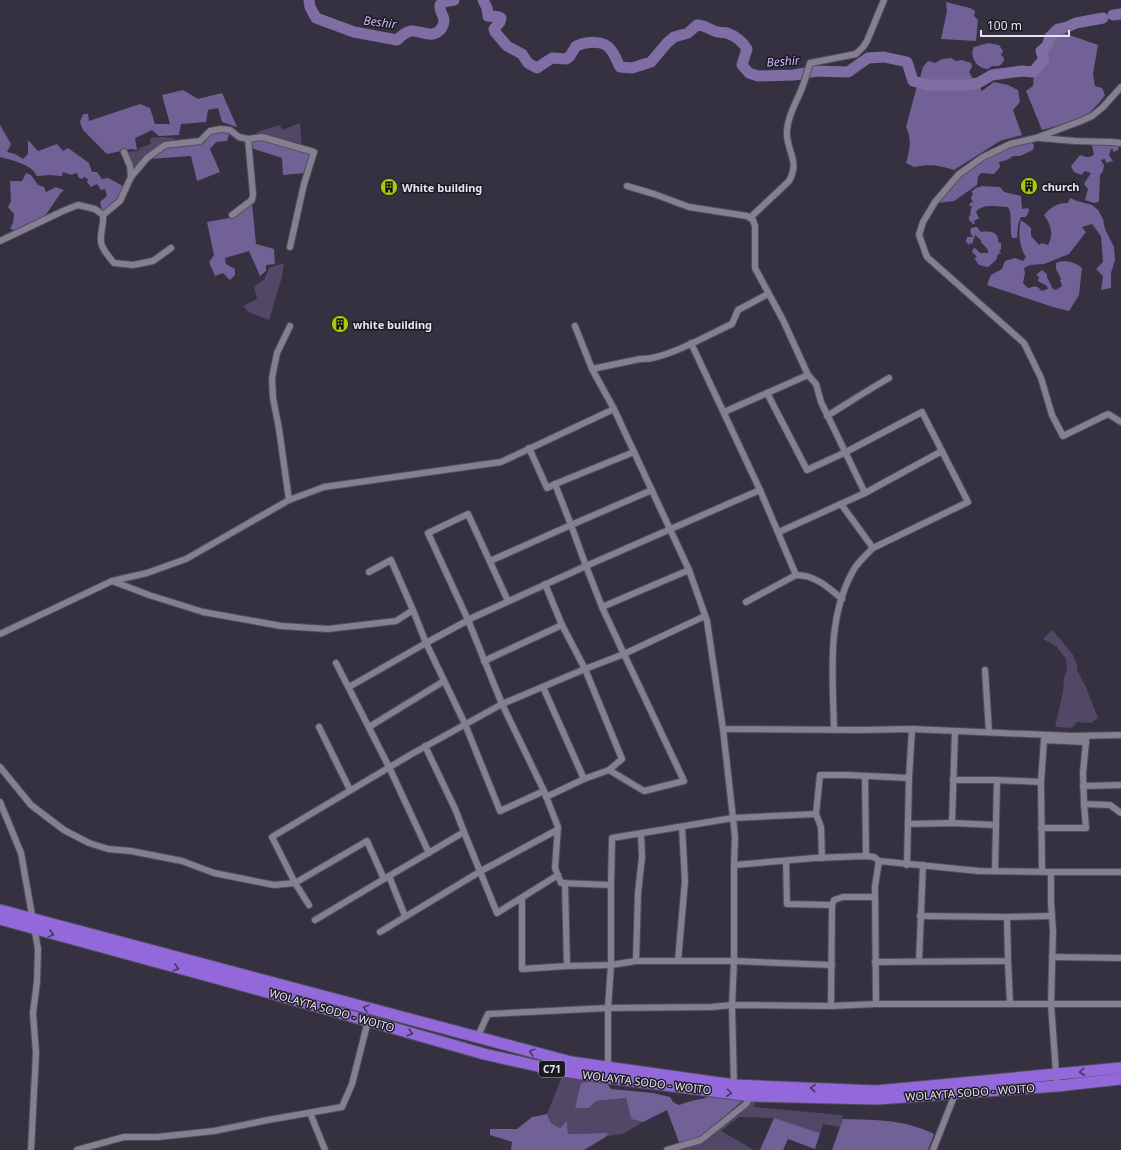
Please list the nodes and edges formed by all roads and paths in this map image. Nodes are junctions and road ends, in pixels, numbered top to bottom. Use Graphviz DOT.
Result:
graph roads {
  1 [pos="884,0"];
  2 [pos="1121,87"];
  3 [pos="1036,138"];
  4 [pos="248,139"];
  5 [pos="1121,143"];
  6 [pos="124,152"];
  7 [pos="132,177"];
  8 [pos="627,186"];
  9 [pos="103,215"];
  10 [pos="232,215"];
  11 [pos="751,217"];
  12 [pos="0,241"];
  13 [pos="290,247"];
  14 [pos="171,248"];
  15 [pos="768,294"];
  16 [pos="290,326"];
  17 [pos="575,326"];
  18 [pos="691,343"];
  19 [pos="592,369"];
  20 [pos="808,375"];
  21 [pos="889,378"];
  22 [pos="767,393"];
  23 [pos="614,409"];
  24 [pos="724,412"];
  25 [pos="828,416"];
  26 [pos="1121,422"];
  27 [pos="529,448"];
  28 [pos="942,451"];
  29 [pos="634,452"];
  30 [pos="846,452"];
  31 [pos="555,484"];
  32 [pos="652,490"];
  33 [pos="760,490"];
  34 [pos="865,493"];
  35 [pos="290,500"];
  36 [pos="841,504"];
  37 [pos="571,525"];
  38 [pos="670,530"];
  39 [pos="778,532"];
  40 [pos="873,548"];
  41 [pos="490,561"];
  42 [pos="586,566"];
  43 [pos="689,570"];
  44 [pos="369,572"];
  45 [pos="796,575"];
  46 [pos="112,581"];
  47 [pos="545,584"];
  48 [pos="842,599"];
  49 [pos="508,601"];
  50 [pos="746,602"];
  51 [pos="602,607"];
  52 [pos="413,610"];
  53 [pos="705,616"];
  54 [pos="468,620"];
  55 [pos="562,625"];
  56 [pos="0,634"];
  57 [pos="426,643"];
  58 [pos="624,654"];
  59 [pos="484,661"];
  60 [pos="336,663"];
  61 [pos="585,669"];
  62 [pos="985,670"];
  63 [pos="444,681"];
  64 [pos="543,686"];
  65 [pos="349,687"];
  66 [pos="502,704"];
  67 [pos="465,724"];
  68 [pos="319,727"];
  69 [pos="369,727"];
  70 [pos="723,729"];
  71 [pos="912,729"];
  72 [pos="834,730"];
  73 [pos="955,731"];
  74 [pos="989,732"];
  75 [pos="1121,735"];
  76 [pos="1086,739"];
  77 [pos="425,746"];
  78 [pos="0,767"];
  79 [pos="389,767"];
  80 [pos="609,770"];
  81 [pos="866,776"];
  82 [pos="909,778"];
  83 [pos="584,779"];
  84 [pos="953,780"];
  85 [pos="997,780"];
  86 [pos="1041,782"];
  87 [pos="1121,785"];
  88 [pos="1083,786"];
  89 [pos="350,790"];
  90 [pos="545,794"];
  91 [pos="0,802"];
  92 [pos="1084,804"];
  93 [pos="1121,813"];
  94 [pos="816,814"];
  95 [pos="733,818"];
  96 [pos="952,823"];
  97 [pos="908,824"];
  98 [pos="996,825"];
  99 [pos="682,827"];
  100 [pos="1042,828"];
  101 [pos="558,830"];
  102 [pos="464,832"];
  103 [pos="641,834"];
  104 [pos="429,853"];
  105 [pos="866,856"];
  106 [pos="822,858"];
  107 [pos="786,861"];
  108 [pos="879,861"];
  109 [pos="907,864"];
  110 [pos="734,865"];
  111 [pos="922,865"];
  112 [pos="481,871"];
  113 [pos="995,871"];
  114 [pos="1042,871"];
  115 [pos="1051,872"];
  116 [pos="1121,872"];
  117 [pos="558,875"];
  118 [pos="386,878"];
  119 [pos="295,883"];
  120 [pos="565,883"];
  121 [pos="611,885"];
  122 [pos="875,897"];
  123 [pos="522,898"];
  124 [pos="832,904"];
  125 [pos="309,905"];
  126 [pos="0,910"];
  127 [pos="405,916"];
  128 [pos="920,916"];
  129 [pos="1052,916"];
  130 [pos="1007,917"];
  131 [pos="0,919"];
  132 [pos="315,920"];
  133 [pos="33,925"];
  134 [pos="380,932"];
  135 [pos="1052,957"];
  136 [pos="1121,958"];
  137 [pos="636,961"];
  138 [pos="678,961"];
  139 [pos="734,961"];
  140 [pos="919,961"];
  141 [pos="1008,961"];
  142 [pos="875,962"];
  143 [pos="611,965"];
  144 [pos="832,965"];
  145 [pos="567,966"];
  146 [pos="876,1004"];
  147 [pos="1010,1004"];
  148 [pos="1051,1004"];
  149 [pos="1121,1004"];
  150 [pos="733,1005"];
  151 [pos="831,1006"];
  152 [pos="608,1008"];
  153 [pos="368,1021"];
  154 [pos="453,1031"];
  155 [pos="478,1038"];
  156 [pos="450,1044"];
  157 [pos="1121,1068"];
  158 [pos="607,1073"];
  159 [pos="1121,1079"];
  160 [pos="1056,1080"];
  161 [pos="734,1085"];
  162 [pos="955,1094"];
  163 [pos="751,1096"];
  164 [pos="310,1113"];
  165 [pos="31,1150"];
  166 [pos="77,1150"];
  167 [pos="325,1150"];
  168 [pos="667,1150"];
  169 [pos="933,1150"];
  1 -- 11 [label="street"];
  2 -- 3 [label="street"];
  3 -- 5 [label="street"];
  3 -- 26 [label="street"];
  4 -- 7 [label="street"];
  4 -- 10 [label="street"];
  4 -- 13 [label="street"];
  6 -- 7 [label="street"];
  7 -- 9 [label="street"];
  8 -- 11 [label="street"];
  9 -- 12 [label="street"];
  9 -- 14 [label="street"];
  11 -- 15 [label="street"];
  15 -- 18 [label="street"];
  15 -- 20 [label="street"];
  16 -- 35 [label="street"];
  17 -- 19 [label="street"];
  18 -- 19 [label="street"];
  18 -- 24 [label="street"];
  19 -- 23 [label="street"];
  20 -- 22 [label="street"];
  20 -- 25 [label="street"];
  21 -- 25 [label="street"];
  22 -- 24 [label="street"];
  22 -- 30 [label="street"];
  23 -- 27 [label="street"];
  23 -- 29 [label="street"];
  24 -- 33 [label="street"];
  25 -- 30 [label="street"];
  27 -- 31 [label="street"];
  27 -- 35 [label="street"];
  28 -- 30 [label="street"];
  28 -- 34 [label="street"];
  28 -- 40 [label="street"];
  29 -- 31 [label="street"];
  29 -- 32 [label="street"];
  30 -- 34 [label="street"];
  31 -- 37 [label="street"];
  32 -- 37 [label="street"];
  32 -- 38 [label="street"];
  33 -- 38 [label="street"];
  33 -- 39 [label="street"];
  34 -- 36 [label="street"];
  35 -- 46 [label="street"];
  36 -- 39 [label="street"];
  36 -- 40 [label="street"];
  37 -- 41 [label="street"];
  37 -- 42 [label="street"];
  38 -- 42 [label="street"];
  38 -- 43 [label="street"];
  39 -- 45 [label="street"];
  40 -- 48 [label="street"];
  41 -- 49 [label="street"];
  41 -- 54 [label="street"];
  42 -- 47 [label="street"];
  42 -- 51 [label="street"];
  43 -- 51 [label="street"];
  43 -- 53 [label="street"];
  44 -- 52 [label="street"];
  45 -- 48 [label="street"];
  45 -- 50 [label="street"];
  46 -- 52 [label="street"];
  46 -- 56 [label="street"];
  47 -- 49 [label="street"];
  47 -- 55 [label="street"];
  48 -- 72 [label="street"];
  49 -- 54 [label="street"];
  51 -- 58 [label="street"];
  52 -- 57 [label="street"];
  53 -- 58 [label="street"];
  53 -- 70 [label="street"];
  54 -- 57 [label="street"];
  54 -- 59 [label="street"];
  55 -- 59 [label="street"];
  55 -- 61 [label="street"];
  57 -- 63 [label="street"];
  57 -- 65 [label="street"];
  58 -- 61 [label="street"];
  58 -- 80 [label="street"];
  59 -- 66 [label="street"];
  60 -- 65 [label="street"];
  61 -- 64 [label="street"];
  61 -- 80 [label="street"];
  62 -- 74 [label="street"];
  63 -- 67 [label="street"];
  63 -- 69 [label="street"];
  64 -- 66 [label="street"];
  64 -- 83 [label="street"];
  65 -- 69 [label="street"];
  66 -- 67 [label="street"];
  66 -- 90 [label="street"];
  67 -- 77 [label="street"];
  67 -- 90 [label="street"];
  68 -- 89 [label="street"];
  69 -- 79 [label="street"];
  70 -- 72 [label="street"];
  70 -- 95 [label="street"];
  71 -- 72 [label="street"];
  71 -- 73 [label="street"];
  71 -- 82 [label="street"];
  73 -- 74 [label="street"];
  73 -- 84 [label="street"];
  74 -- 76 [label="street"];
  75 -- 76 [label="street"];
  76 -- 86 [label="street"];
  76 -- 88 [label="street"];
  77 -- 79 [label="street"];
  77 -- 102 [label="street"];
  78 -- 119 [label="street"];
  79 -- 89 [label="street"];
  79 -- 104 [label="street"];
  80 -- 83 [label="street"];
  81 -- 82 [label="street"];
  81 -- 94 [label="street"];
  81 -- 105 [label="street"];
  82 -- 97 [label="street"];
  83 -- 90 [label="street"];
  84 -- 85 [label="street"];
  84 -- 96 [label="street"];
  85 -- 86 [label="street"];
  85 -- 98 [label="street"];
  86 -- 100 [label="street"];
  87 -- 88 [label="street"];
  88 -- 92 [label="street"];
  89 -- 119 [label="street"];
  90 -- 101 [label="street"];
  91 -- 133 [label="street"];
  92 -- 93 [label="street"];
  92 -- 100 [label="street"];
  94 -- 95 [label="street"];
  94 -- 106 [label="street"];
  95 -- 99 [label="street"];
  95 -- 110 [label="street"];
  96 -- 97 [label="street"];
  96 -- 98 [label="street"];
  97 -- 109 [label="street"];
  98 -- 113 [label="street"];
  99 -- 103 [label="street"];
  99 -- 138 [label="street"];
  100 -- 114 [label="street"];
  101 -- 112 [label="street"];
  101 -- 117 [label="street"];
  102 -- 104 [label="street"];
  102 -- 112 [label="street"];
  103 -- 121 [label="street"];
  103 -- 137 [label="street"];
  104 -- 118 [label="street"];
  105 -- 106 [label="street"];
  105 -- 108 [label="street"];
  106 -- 107 [label="street"];
  107 -- 110 [label="street"];
  107 -- 124 [label="street"];
  108 -- 109 [label="street"];
  108 -- 122 [label="street"];
  109 -- 111 [label="street"];
  110 -- 139 [label="street"];
  111 -- 113 [label="street"];
  111 -- 128 [label="street"];
  112 -- 123 [label="street"];
  112 -- 127 [label="street"];
  113 -- 114 [label="street"];
  114 -- 115 [label="street"];
  115 -- 116 [label="street"];
  115 -- 129 [label="street"];
  117 -- 120 [label="street"];
  117 -- 123 [label="street"];
  118 -- 119 [label="street"];
  118 -- 127 [label="street"];
  118 -- 132 [label="street"];
  119 -- 125 [label="street"];
  120 -- 121 [label="street"];
  120 -- 145 [label="street"];
  121 -- 143 [label="street"];
  122 -- 124 [label="street"];
  122 -- 142 [label="street"];
  123 -- 145 [label="street"];
  124 -- 144 [label="street"];
  126 -- 133 [label="highway, WOLAYTA SODO - WOITO / C71"];
  127 -- 134 [label="street"];
  128 -- 130 [label="street"];
  128 -- 140 [label="street"];
  129 -- 130 [label="street"];
  129 -- 135 [label="street"];
  130 -- 141 [label="street"];
  131 -- 133 [label="highway, WOLAYTA SODO - WOITO / C71"];
  133 -- 153 [label="highway, WOLAYTA SODO - WOITO / C71, one-way"];
  154 -- 133 [label="highway, WOLAYTA SODO - WOITO / C71, one-way"];
  133 -- 165 [label="street"];
  135 -- 136 [label="street"];
  135 -- 148 [label="street"];
  137 -- 138 [label="street"];
  137 -- 143 [label="street"];
  138 -- 139 [label="street"];
  139 -- 144 [label="street"];
  139 -- 150 [label="street"];
  140 -- 141 [label="street"];
  140 -- 142 [label="street"];
  141 -- 147 [label="street"];
  142 -- 146 [label="street"];
  143 -- 145 [label="street"];
  143 -- 152 [label="street"];
  144 -- 151 [label="street"];
  146 -- 147 [label="street"];
  146 -- 151 [label="street"];
  147 -- 148 [label="street"];
  148 -- 149 [label="street"];
  148 -- 160 [label="street"];
  150 -- 151 [label="street"];
  150 -- 152 [label="street"];
  150 -- 161 [label="street"];
  152 -- 155 [label="street"];
  152 -- 158 [label="street"];
  153 -- 156 [label="highway, WOLAYTA SODO - WOITO / C71, one-way"];
  153 -- 164 [label="street"];
  154 -- 155 [label="highway, WOLAYTA SODO - WOITO / C71"];
  154 -- 156 [label="highway"];
  158 -- 155 [label="highway, WOLAYTA SODO - WOITO / C71, one-way"];
  156 -- 158 [label="highway, WOLAYTA SODO - WOITO / C71"];
  157 -- 160 [label="highway, WOLAYTA SODO - WOITO / C71, one-way"];
  158 -- 161 [label="highway, WOLAYTA SODO - WOITO / C71"];
  158 -- 163 [label="highway, WOLAYTA SODO - WOITO / C71, one-way"];
  159 -- 160 [label="highway, WOLAYTA SODO - WOITO / C71"];
  160 -- 161 [label="highway, WOLAYTA SODO - WOITO / C71, one-way"];
  160 -- 162 [label="highway, WOLAYTA SODO - WOITO / C71"];
  162 -- 163 [label="highway, WOLAYTA SODO - WOITO / C71"];
  162 -- 169 [label="street"];
  163 -- 168 [label="street"];
  164 -- 166 [label="street"];
  164 -- 167 [label="street"];
}
